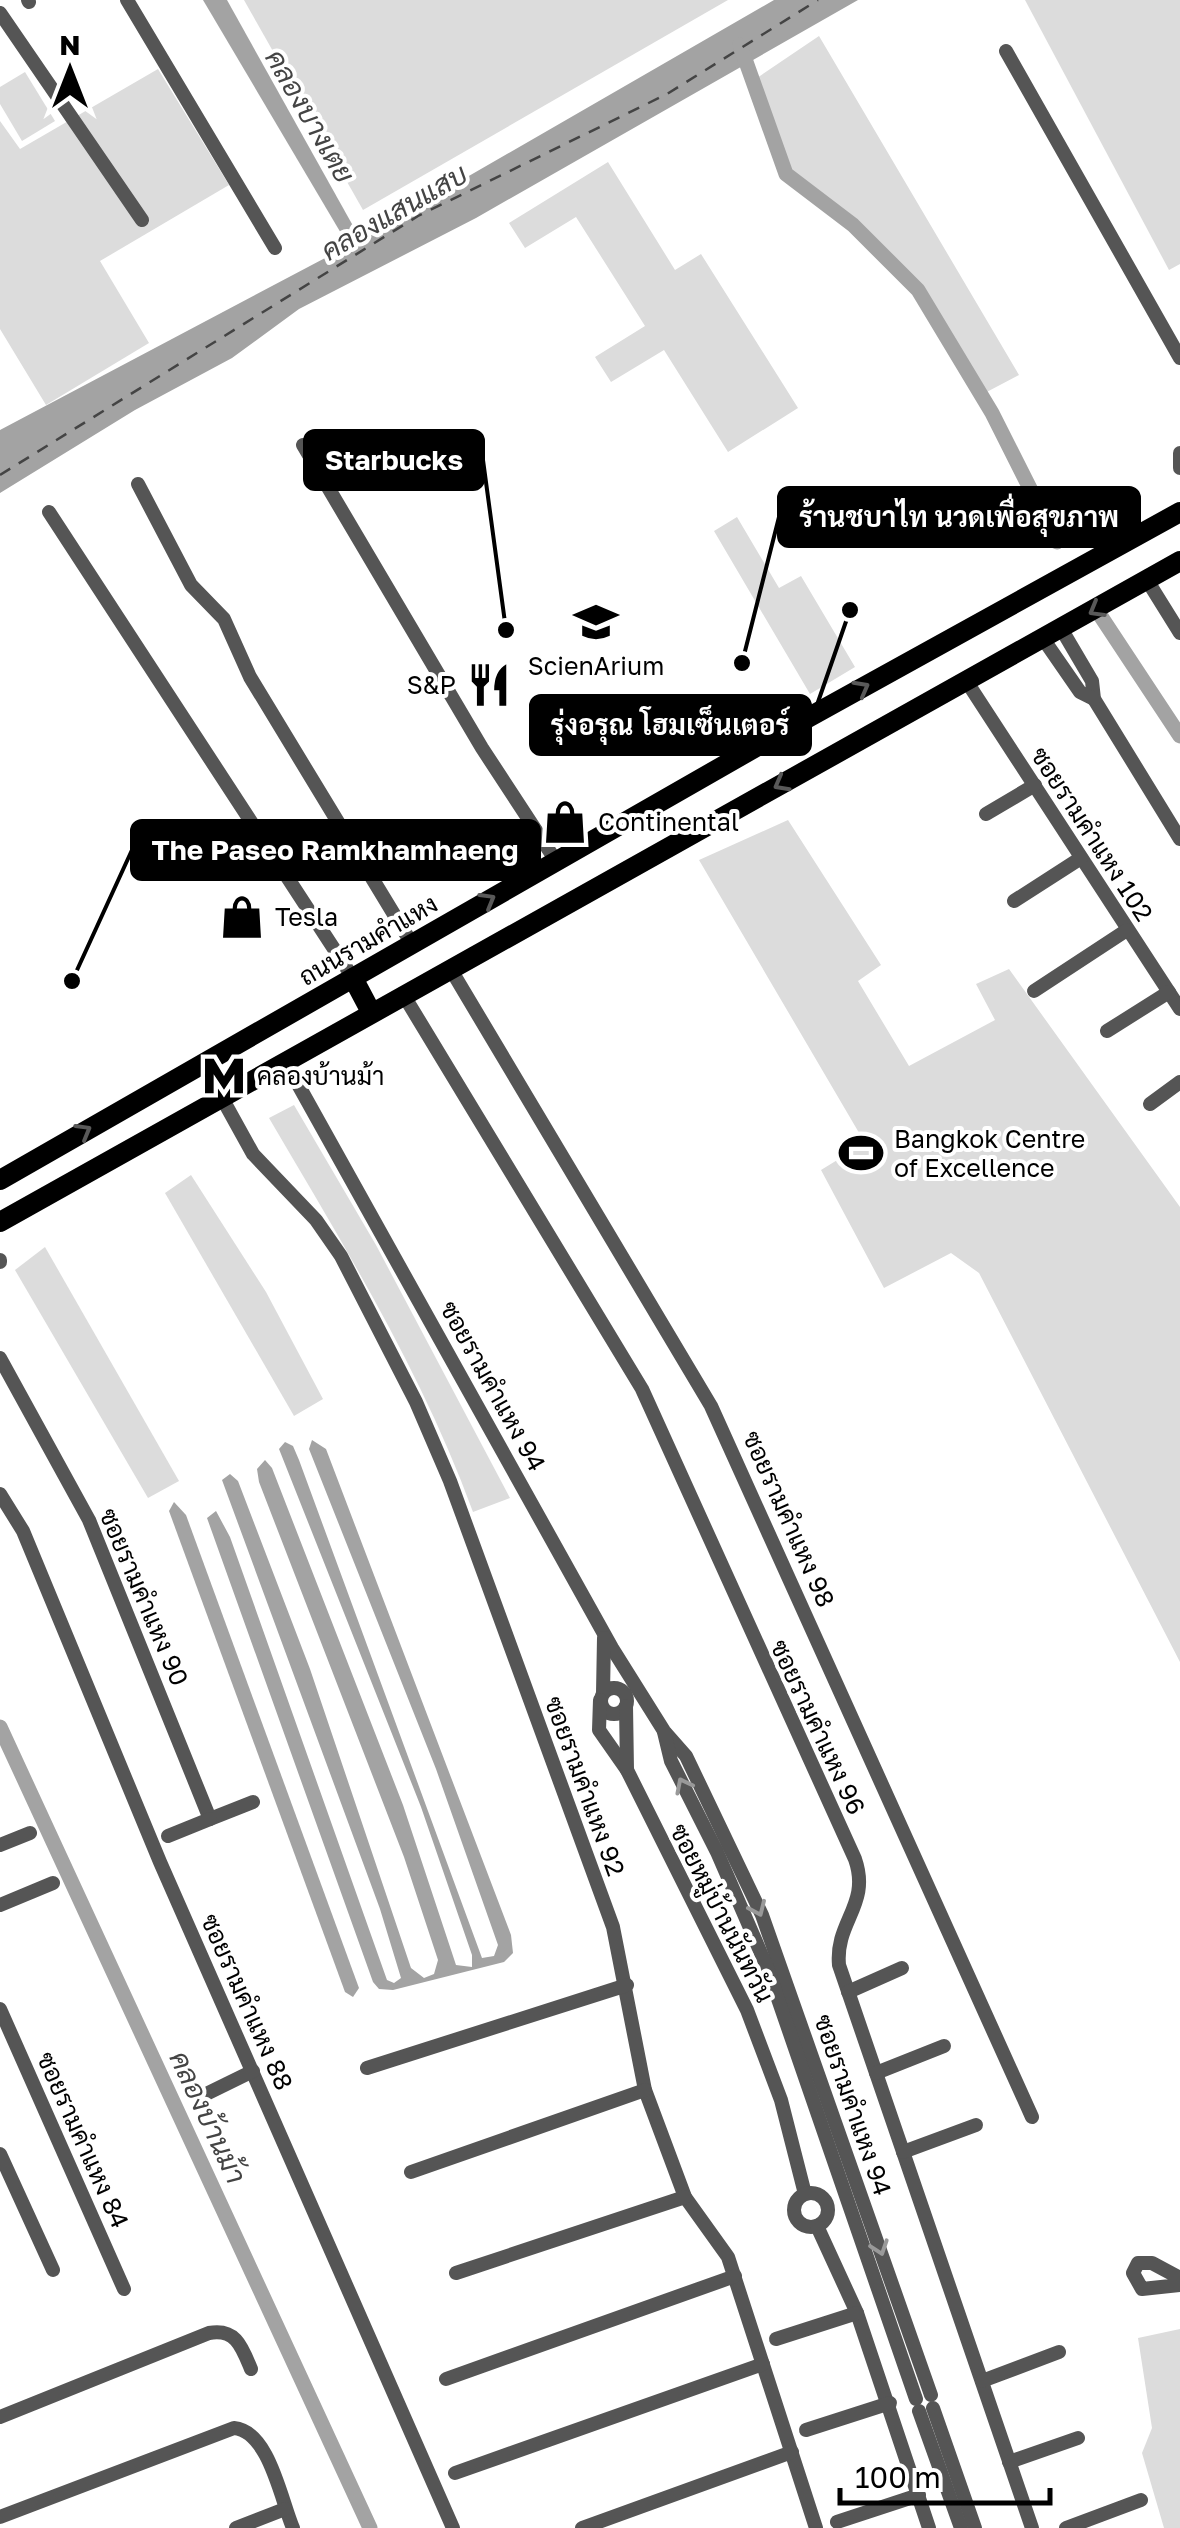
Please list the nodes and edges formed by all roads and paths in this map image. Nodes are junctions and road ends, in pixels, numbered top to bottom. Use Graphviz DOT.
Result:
graph roads {
  1 [pos="127,0"];
  2 [pos="0,12"];
  3 [pos="1006,51"];
  4 [pos="142,220"];
  5 [pos="274,248"];
  6 [pos="1180,358"];
  7 [pos="303,445"];
  8 [pos="1180,453"];
  9 [pos="1180,468"];
  10 [pos="138,484"];
  11 [pos="49,512"];
  12 [pos="1180,512"];
  13 [pos="1180,561"];
  14 [pos="1147,580"];
  15 [pos="1180,633"];
  16 [pos="1053,635"];
  17 [pos="967,682"];
  18 [pos="1035,785"];
  19 [pos="986,814"];
  20 [pos="1180,839"];
  21 [pos="1081,858"];
  22 [pos="556,861"];
  23 [pos="1014,902"];
  24 [pos="1127,930"];
  25 [pos="412,944"];
  26 [pos="450,968"];
  27 [pos="353,978"];
  28 [pos="1034,991"];
  29 [pos="1169,992"];
  30 [pos="403,994"];
  31 [pos="1180,1009"];
  32 [pos="371,1012"];
  33 [pos="1107,1032"];
  34 [pos="286,1062"];
  35 [pos="1180,1082"];
  36 [pos="222,1098"];
  37 [pos="1150,1104"];
  38 [pos="0,1180"];
  39 [pos="0,1222"];
  40 [pos="0,1358"];
  41 [pos="0,1494"];
  42 [pos="604,1634"];
  43 [pos="617,1657"];
  44 [pos="602,1696"];
  45 [pos="625,1699"];
  46 [pos="626,1770"];
  47 [pos="253,1802"];
  48 [pos="210,1819"];
  49 [pos="30,1833"];
  50 [pos="168,1836"];
  51 [pos="0,1845"];
  52 [pos="53,1883"];
  53 [pos="0,1905"];
  54 [pos="902,1968"];
  55 [pos="627,1985"];
  56 [pos="848,1992"];
  57 [pos="0,2009"];
  58 [pos="944,2046"];
  59 [pos="367,2068"];
  60 [pos="253,2071"];
  61 [pos="876,2073"];
  62 [pos="645,2090"];
  63 [pos="200,2096"];
  64 [pos="1032,2117"];
  65 [pos="976,2125"];
  66 [pos="903,2152"];
  67 [pos="0,2154"];
  68 [pos="411,2172"];
  69 [pos="805,2194"];
  70 [pos="686,2197"];
  71 [pos="817,2226"];
  72 [pos="52,2270"];
  73 [pos="456,2273"];
  74 [pos="735,2276"];
  75 [pos="124,2289"];
  76 [pos="857,2313"];
  77 [pos="776,2339"];
  78 [pos="1059,2352"];
  79 [pos="763,2364"];
  80 [pos="252,2369"];
  81 [pos="446,2378"];
  82 [pos="982,2381"];
  83 [pos="890,2403"];
  84 [pos="925,2403"];
  85 [pos="0,2417"];
  86 [pos="806,2430"];
  87 [pos="1078,2438"];
  88 [pos="792,2452"];
  89 [pos="1009,2462"];
  90 [pos="455,2473"];
  91 [pos="919,2495"];
  92 [pos="1141,2500"];
  93 [pos="285,2509"];
  94 [pos="0,2517"];
  95 [pos="838,2522"];
  96 [pos="236,2528"];
  97 [pos="293,2528"];
  98 [pos="453,2528"];
  99 [pos="582,2528"];
  100 [pos="816,2528"];
  101 [pos="929,2528"];
  102 [pos="961,2528"];
  103 [pos="974,2528"];
  104 [pos="1032,2528"];
  105 [pos="1066,2528"];
  1 -- 5 [label="street"];
  2 -- 4 [label="street"];
  3 -- 6 [label="street"];
  7 -- 22 [label="street"];
  8 -- 9 [label="street"];
  10 -- 25 [label="street"];
  11 -- 27 [label="street"];
  22 -- 12 [label="main road, ถนนรามคำแหง, one-way"];
  13 -- 14 [label="main road"];
  14 -- 15 [label="street"];
  14 -- 16 [label="main road, one-way"];
  16 -- 17 [label="main road"];
  16 -- 20 [label="street"];
  17 -- 18 [label="street, ซอยรามคําแหง 102"];
  17 -- 26 [label="main road, one-way"];
  18 -- 19 [label="street"];
  18 -- 21 [label="street, ซอยรามคําแหง 102"];
  21 -- 23 [label="street"];
  21 -- 24 [label="street, ซอยรามคําแหง 102"];
  25 -- 22 [label="main road, ถนนรามคำแหง, one-way"];
  24 -- 28 [label="street"];
  24 -- 29 [label="street, ซอยรามคําแหง 102"];
  25 -- 27 [label="main road, ถนนรามคำแหง"];
  26 -- 30 [label="main road"];
  26 -- 64 [label="street, ซอยรามคําแหง 98"];
  27 -- 32 [label="main road"];
  38 -- 27 [label="main road, ถนนรามคำแหง, one-way"];
  29 -- 31 [label="street, ซอยรามคําแหง 102"];
  29 -- 33 [label="street"];
  30 -- 32 [label="main road"];
  30 -- 56 [label="street, ซอยรามคําแหง 96"];
  32 -- 34 [label="main road"];
  34 -- 36 [label="main road"];
  34 -- 42 [label="street, ซอยรามคําแหง 94"];
  35 -- 37 [label="street"];
  36 -- 39 [label="main road"];
  36 -- 55 [label="street, ซอยรามคําแหง 92"];
  40 -- 48 [label="street, ซอยรามคำแหง 90"];
  41 -- 60 [label="street, ซอยรามคำแหง 88"];
  42 -- 43 [label="street, ซอยรามคําแหง 94"];
  42 -- 44 [label="street, ซอยหมู่บ้านนันทวัน"];
  43 -- 45 [label="street, ซอยหมู่บ้านนันทวัน"];
  43 -- 84 [label="street, ซอยรามคําแหง 94"];
  44 -- 45 [label="street"];
  44 -- 45 [label="street"];
  44 -- 46 [label="street, ซอยหมู่บ้านนันทวัน"];
  45 -- 46 [label="street, ซอยหมู่บ้านนันทวัน"];
  46 -- 69 [label="street, ซอยหมู่บ้านนันทวัน"];
  47 -- 48 [label="street"];
  48 -- 50 [label="street"];
  49 -- 51 [label="street"];
  52 -- 53 [label="street"];
  54 -- 56 [label="street"];
  55 -- 59 [label="street"];
  55 -- 62 [label="street, ซอยรามคําแหง 92"];
  56 -- 61 [label="street, ซอยรามคําแหง 96"];
  57 -- 75 [label="street, ซอยรามคำแหง 84"];
  58 -- 61 [label="street"];
  60 -- 63 [label="street"];
  60 -- 98 [label="street, ซอยรามคำแหง 88"];
  61 -- 66 [label="street, ซอยรามคําแหง 96"];
  62 -- 68 [label="street"];
  62 -- 70 [label="street, ซอยรามคําแหง 92"];
  65 -- 66 [label="street"];
  66 -- 82 [label="street, ซอยรามคําแหง 96"];
  67 -- 72 [label="street"];
  69 -- 71 [label="street, ซอยหมู่บ้านนันทวัน"];
  69 -- 71 [label="street, ซอยหมู่บ้านนันทวัน"];
  70 -- 73 [label="street"];
  70 -- 74 [label="street, ซอยรามคําแหง 92"];
  71 -- 76 [label="street, ซอยหมู่บ้านนันทวัน"];
  74 -- 79 [label="street, ซอยรามคําแหง 92"];
  74 -- 81 [label="street"];
  76 -- 77 [label="street"];
  76 -- 83 [label="street, ซอยหมู่บ้านนันทวัน"];
  78 -- 82 [label="street"];
  79 -- 88 [label="street, ซอยรามคําแหง 92"];
  79 -- 90 [label="street"];
  80 -- 85 [label="street"];
  82 -- 89 [label="street, ซอยรามคําแหง 96"];
  83 -- 86 [label="street"];
  83 -- 91 [label="street, ซอยหมู่บ้านนันทวัน"];
  84 -- 102 [label="street, ซอยรามคําแหง 94"];
  84 -- 103 [label="street, ซอยรามคําแหง 94"];
  87 -- 89 [label="street"];
  88 -- 99 [label="street"];
  88 -- 100 [label="street, ซอยรามคําแหง 92"];
  89 -- 104 [label="street, ซอยรามคําแหง 96"];
  91 -- 95 [label="street"];
  91 -- 101 [label="street, ซอยหมู่บ้านนันทวัน"];
  92 -- 105 [label="street"];
  93 -- 94 [label="street"];
  93 -- 96 [label="street"];
  93 -- 97 [label="street"];
}
